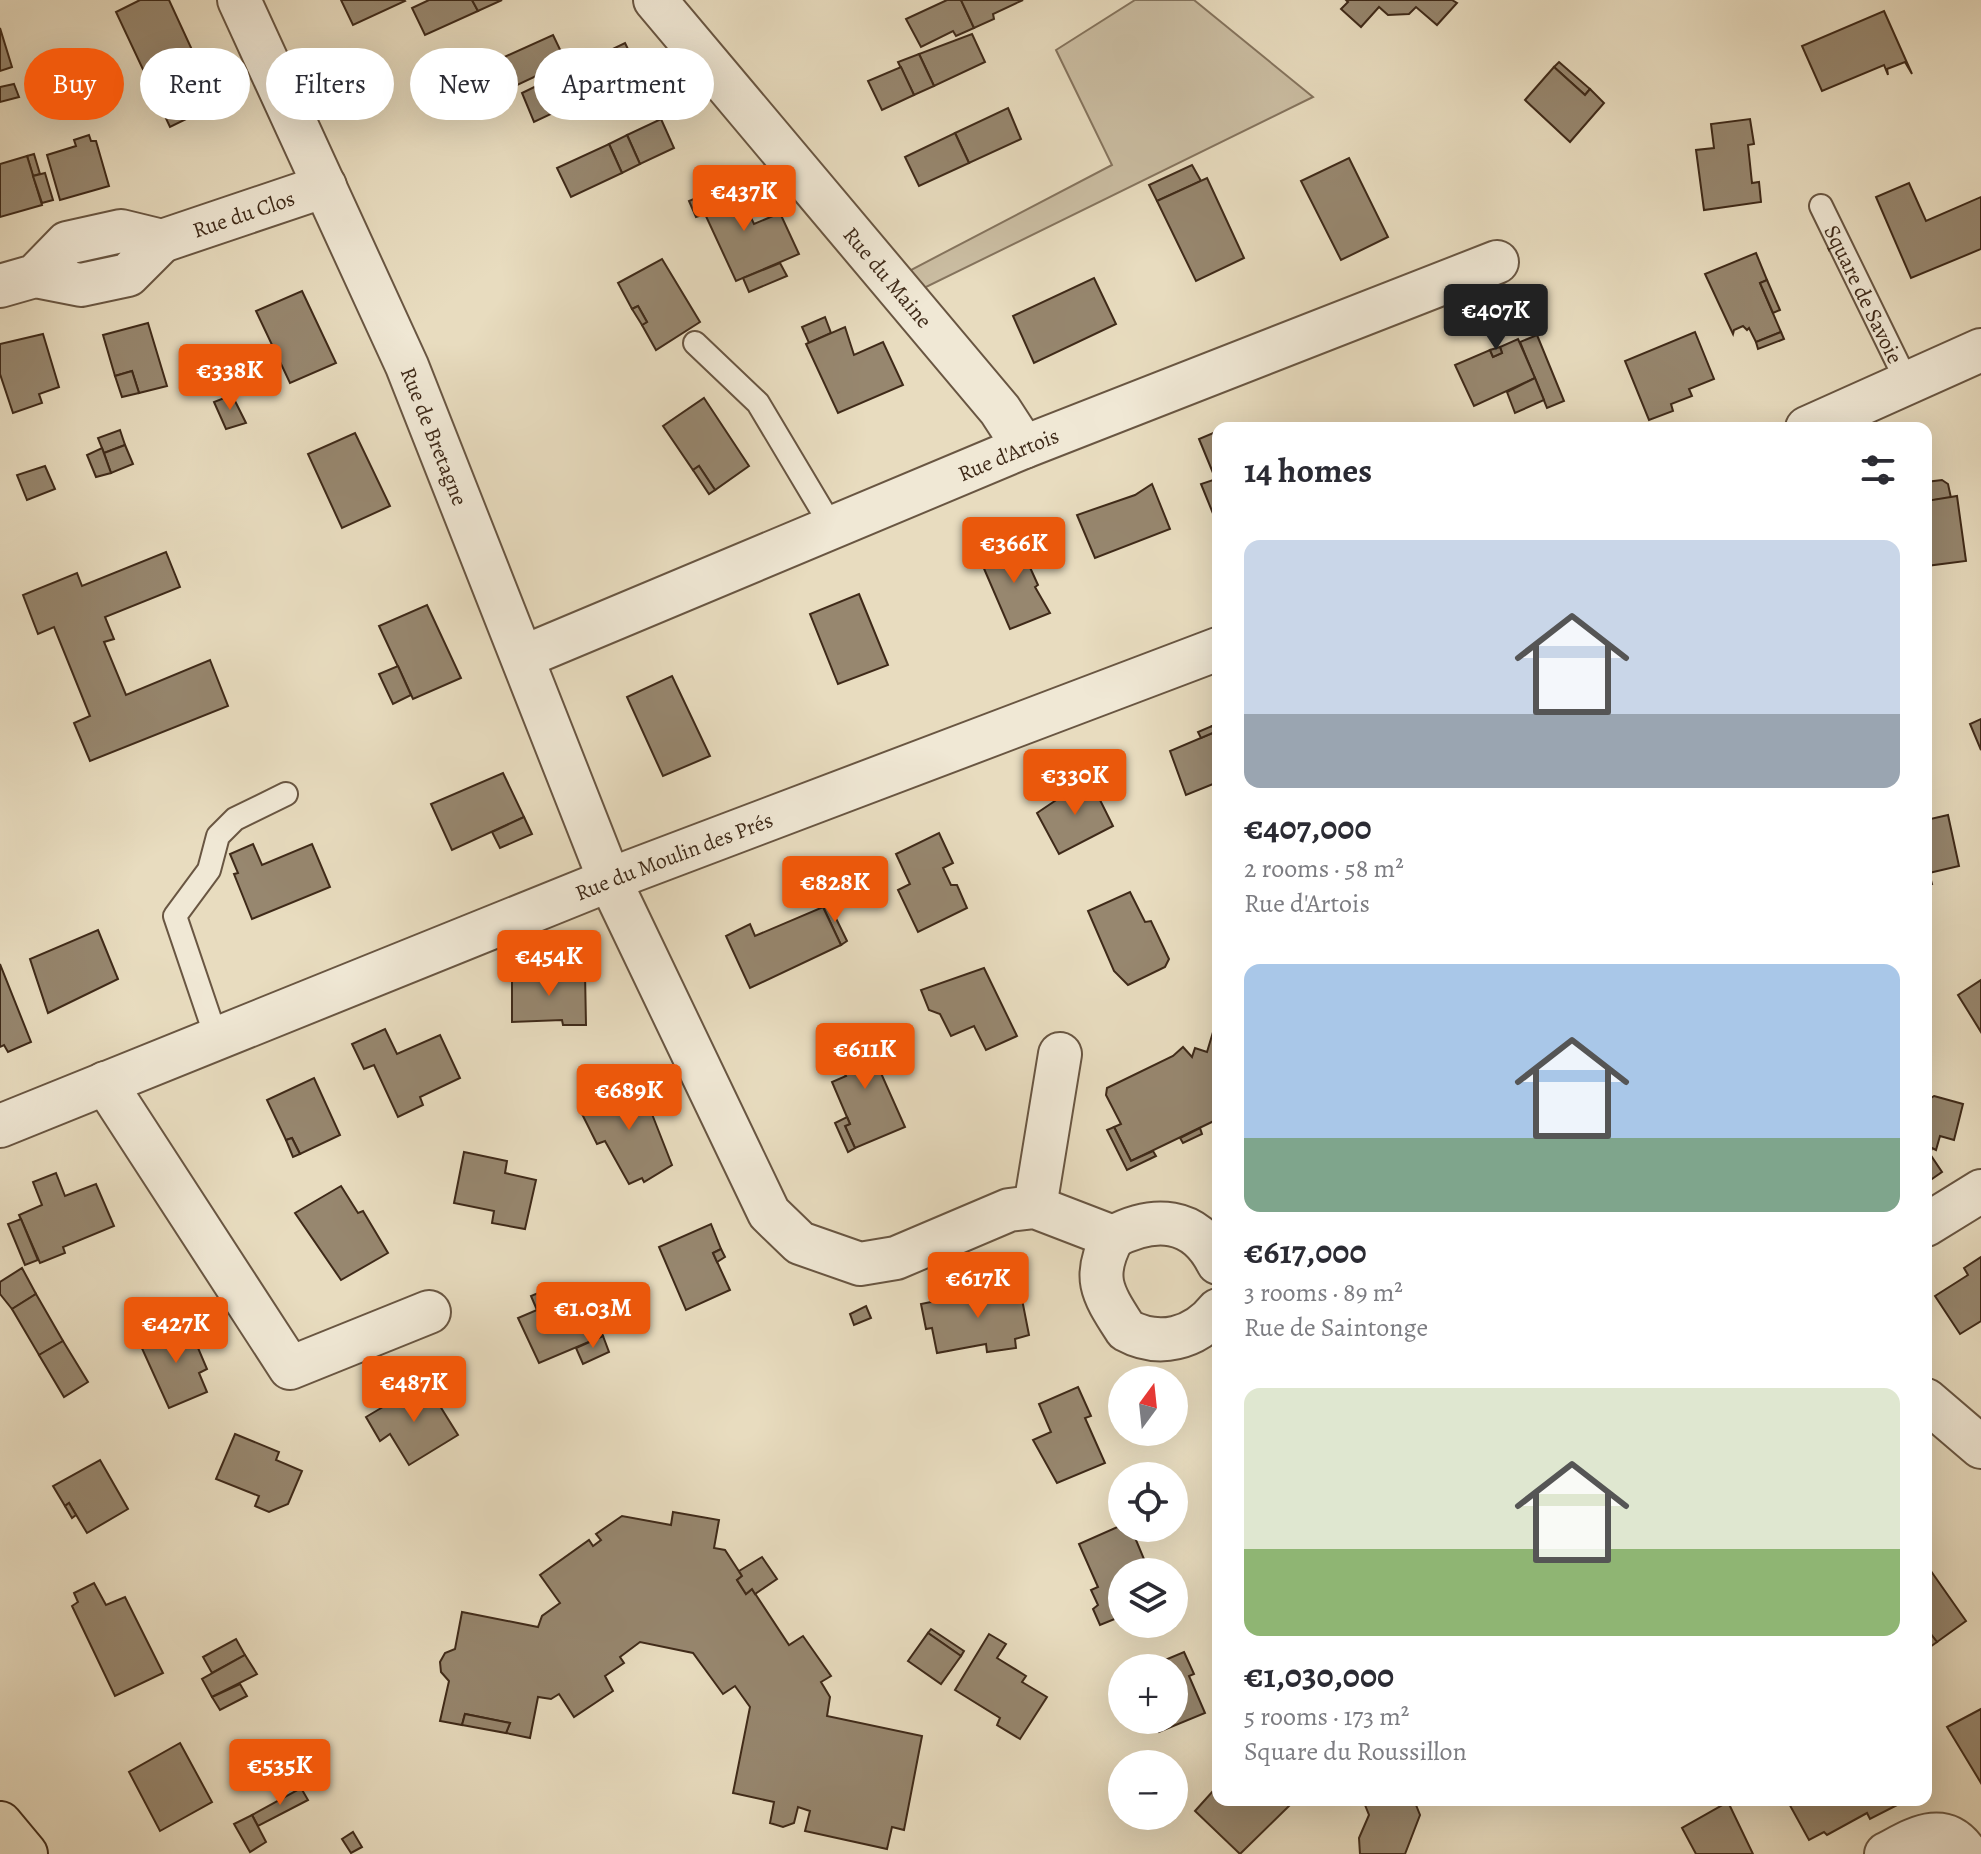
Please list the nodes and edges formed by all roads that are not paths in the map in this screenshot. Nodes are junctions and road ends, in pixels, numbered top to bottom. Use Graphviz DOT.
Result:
graph roads {
  1 [pos="239,0"];
  2 [pos="655,0"];
  3 [pos="325,186"];
  4 [pos="1821,206"];
  5 [pos="1497,262"];
  6 [pos="18,281"];
  7 [pos="695,343"];
  8 [pos="1981,350"];
  9 [pos="1908,384"];
  10 [pos="1822,422"];
  11 [pos="1024,447"];
  12 [pos="832,527"];
  13 [pos="1212,651"];
  14 [pos="523,657"];
  15 [pos="286,794"];
  16 [pos="610,881"];
  17 [pos="216,1037"];
  18 [pos="1060,1054"];
  19 [pos="105,1083"];
  20 [pos="0,1126"];
  21 [pos="1981,1191"];
  22 [pos="1035,1207"];
  23 [pos="1932,1221"];
  24 [pos="1113,1237"];
  25 [pos="1212,1255"];
  26 [pos="429,1312"];
  27 [pos="1212,1318"];
  28 [pos="1932,1411"];
  29 [pos="1981,1447"];
  30 [pos="0,1824"];
  31 [pos="25,1854"];
  32 [pos="1886,1854"];
  33 [pos="1967,1854"];
  1 -- 3 [label="street, Rue de Bretagne"];
  2 -- 11 [label="street, Rue du Maine"];
  3 -- 6 [label="street, Rue du Clos"];
  3 -- 14 [label="street, Rue de Bretagne"];
  4 -- 9 [label="lane, Square de Savoie"];
  5 -- 11 [label="street, Rue d'Artois"];
  7 -- 12 [label="lane"];
  8 -- 9 [label="street"];
  9 -- 10 [label="street"];
  11 -- 12 [label="street, Rue d'Artois"];
  12 -- 14 [label="street, Rue d'Artois"];
  13 -- 16 [label="street, Rue du Moulin des Prés"];
  14 -- 16 [label="street, Rue de Bretagne"];
  15 -- 17 [label="lane"];
  16 -- 17 [label="street, Rue du Moulin des Prés"];
  16 -- 22 [label="street, Rue de Bretagne"];
  17 -- 19 [label="street, Rue du Moulin des Prés"];
  18 -- 22 [label="street"];
  19 -- 20 [label="street, Rue du Moulin des Prés"];
  19 -- 26 [label="street"];
  21 -- 23 [label="street"];
  22 -- 24 [label="street"];
  24 -- 25 [label="street"];
  24 -- 27 [label="street"];
  28 -- 29 [label="street"];
  30 -- 31 [label="main road"];
  32 -- 33 [label="street"];
}
